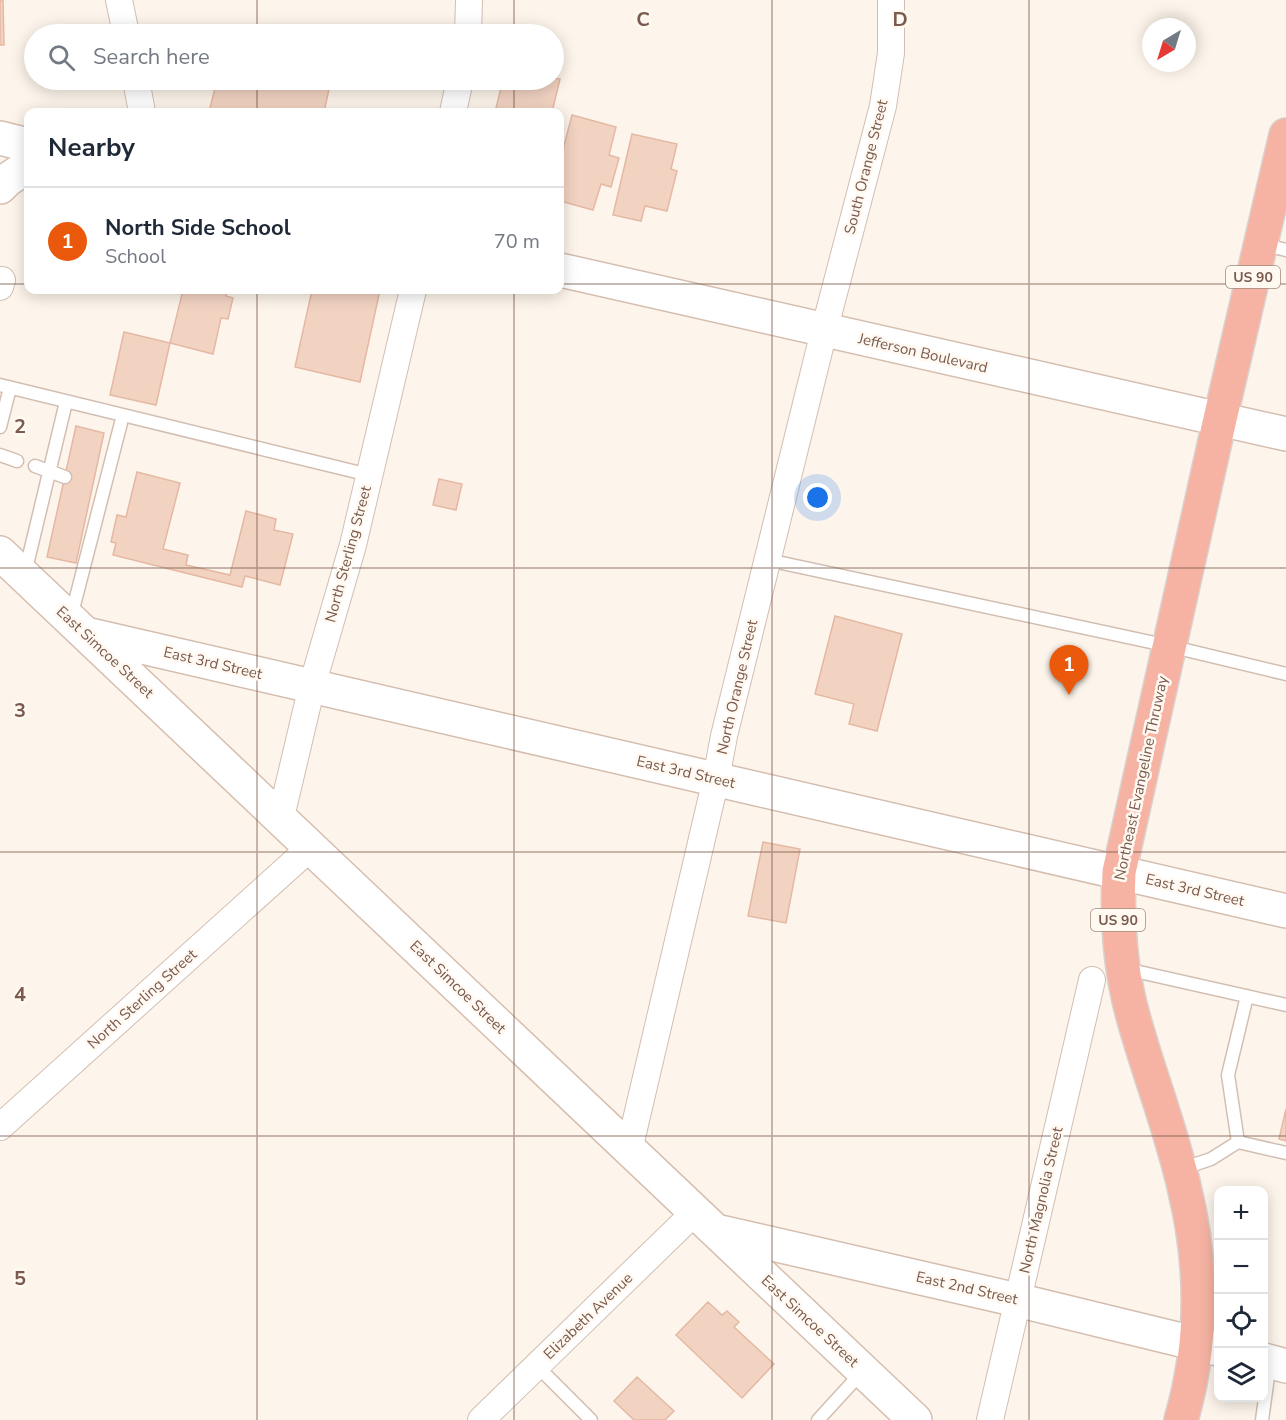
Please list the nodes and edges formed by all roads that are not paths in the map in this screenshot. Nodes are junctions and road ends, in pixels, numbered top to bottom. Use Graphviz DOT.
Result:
graph roads {
  1 [pos="119,0"];
  2 [pos="469,0"];
  3 [pos="891,0"];
  4 [pos="124,24"];
  5 [pos="468,24"];
  6 [pos="138,90"];
  7 [pos="458,90"];
  8 [pos="141,108"];
  9 [pos="454,108"];
  10 [pos="1286,135"];
  11 [pos="0,138"];
  12 [pos="24,144"];
  13 [pos="24,169"];
  14 [pos="0,188"];
  15 [pos="1273,247"];
  16 [pos="564,271"];
  17 [pos="411,294"];
  18 [pos="824,331"];
  19 [pos="5,387"];
  20 [pos="66,402"];
  21 [pos="123,415"];
  22 [pos="1220,419"];
  23 [pos="0,428"];
  24 [pos="1286,434"];
  25 [pos="0,455"];
  26 [pos="17,461"];
  27 [pos="35,466"];
  28 [pos="50,471"];
  29 [pos="369,475"];
  30 [pos="65,477"];
  31 [pos="0,553"];
  32 [pos="768,560"];
  33 [pos="24,576"];
  34 [pos="79,627"];
  35 [pos="1169,646"];
  36 [pos="1286,674"];
  37 [pos="312,686"];
  38 [pos="716,779"];
  39 [pos="281,817"];
  40 [pos="311,847"];
  41 [pos="1119,872"];
  42 [pos="1286,911"];
  43 [pos="1124,968"];
  44 [pos="1092,980"];
  45 [pos="1247,996"];
  46 [pos="1286,1005"];
  47 [pos="0,1127"];
  48 [pos="1238,1142"];
  49 [pos="629,1150"];
  50 [pos="1286,1153"];
  51 [pos="1180,1169"];
  52 [pos="705,1221"];
  53 [pos="1017,1300"];
  54 [pos="1207,1347"];
  55 [pos="1273,1363"];
  56 [pos="537,1365"];
  57 [pos="863,1371"];
  58 [pos="482,1420"];
  59 [pos="591,1420"];
  60 [pos="818,1420"];
  61 [pos="915,1420"];
  62 [pos="990,1420"];
  63 [pos="1181,1420"];
  64 [pos="1262,1420"];
  1 -- 4 [label="street"];
  2 -- 5 [label="street"];
  3 -- 18 [label="street, South Orange Street"];
  6 -- 8 [label="street"];
  7 -- 9 [label="street"];
  10 -- 15 [label="highway, US 90"];
  11 -- 12 [label="street"];
  13 -- 14 [label="street"];
  15 -- 22 [label="highway, US 90"];
  16 -- 18 [label="street, Jefferson Boulevard"];
  17 -- 29 [label="street, North Sterling Street"];
  18 -- 22 [label="street, Jefferson Boulevard"];
  18 -- 32 [label="street, North Orange Street"];
  19 -- 20 [label="lane"];
  19 -- 23 [label="lane"];
  20 -- 21 [label="lane"];
  20 -- 28 [label="lane"];
  21 -- 29 [label="lane"];
  21 -- 34 [label="lane"];
  22 -- 24 [label="street, Jefferson Boulevard"];
  22 -- 35 [label="highway, Northeast Evangeline Thruway / US 90"];
  25 -- 26 [label="lane"];
  27 -- 28 [label="lane"];
  28 -- 30 [label="lane"];
  28 -- 33 [label="lane"];
  29 -- 37 [label="street, North Sterling Street"];
  31 -- 33 [label="street, East Simcoe Street"];
  32 -- 35 [label="lane"];
  32 -- 38 [label="street, North Orange Street"];
  33 -- 34 [label="street, East Simcoe Street"];
  34 -- 37 [label="street, East 3rd Street"];
  34 -- 39 [label="street, East Simcoe Street"];
  35 -- 36 [label="lane"];
  35 -- 41 [label="highway, Northeast Evangeline Thruway / US 90"];
  37 -- 38 [label="street, East 3rd Street"];
  37 -- 39 [label="street, North Sterling Street"];
  38 -- 41 [label="street, East 3rd Street"];
  38 -- 49 [label="street, North Orange Street"];
  39 -- 40 [label="street, East Simcoe Street"];
  40 -- 47 [label="street, North Sterling Street"];
  40 -- 49 [label="street, East Simcoe Street"];
  41 -- 42 [label="street, East 3rd Street"];
  41 -- 43 [label="highway, Northeast Evangeline Thruway / US 90"];
  43 -- 45 [label="lane"];
  43 -- 51 [label="highway, Northeast Evangeline Thruway / US 90"];
  44 -- 53 [label="street, North Magnolia Street"];
  45 -- 46 [label="lane"];
  45 -- 48 [label="lane"];
  48 -- 50 [label="lane"];
  48 -- 51 [label="lane"];
  49 -- 52 [label="street, East Simcoe Street"];
  51 -- 54 [label="highway, Northeast Evangeline Thruway / US 90"];
  52 -- 53 [label="street, East 2nd Street"];
  52 -- 56 [label="street, Elizabeth Avenue"];
  52 -- 57 [label="street, East Simcoe Street"];
  53 -- 54 [label="street, East 2nd Street"];
  53 -- 62 [label="street, North Magnolia Street"];
  54 -- 63 [label="highway, Northeast Evangeline Thruway / US 90"];
  55 -- 64 [label="lane"];
  56 -- 58 [label="street, Elizabeth Avenue"];
  56 -- 59 [label="lane"];
  57 -- 60 [label="lane"];
  57 -- 61 [label="street, East Simcoe Street"];
}
